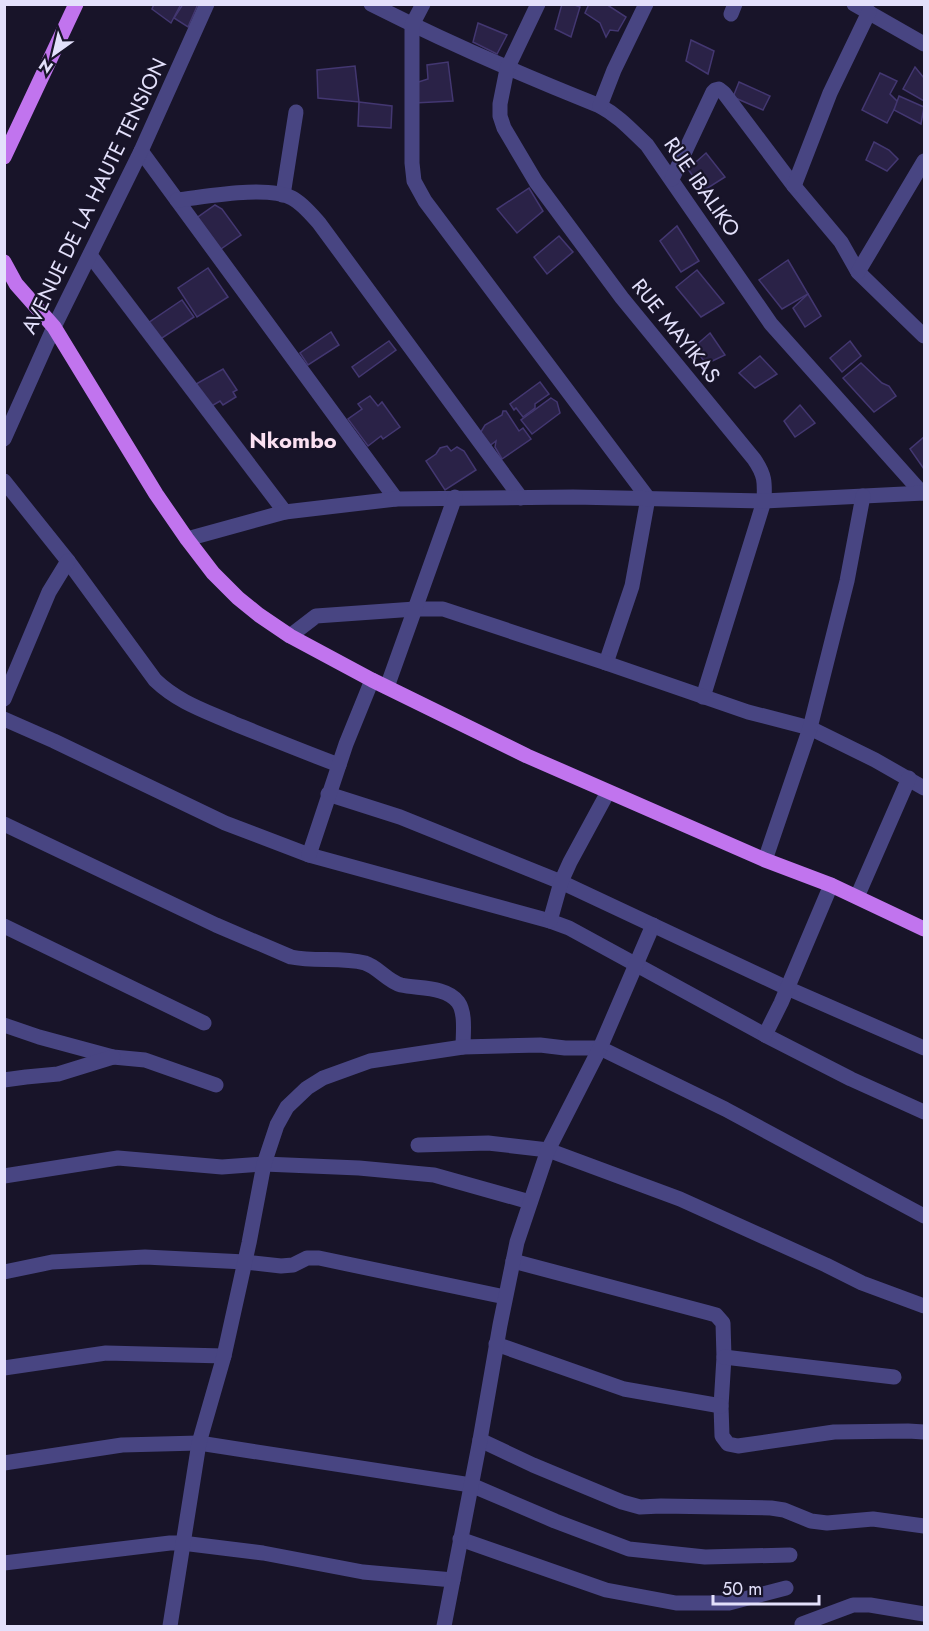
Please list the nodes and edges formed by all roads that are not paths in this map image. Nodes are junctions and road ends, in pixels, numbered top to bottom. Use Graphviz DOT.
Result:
graph roads {
  1 [pos="76,4"];
  2 [pos="207,4"];
  3 [pos="371,4"];
  4 [pos="423,4"];
  5 [pos="538,4"];
  6 [pos="646,4"];
  7 [pos="854,4"];
  8 [pos="875,11"];
  9 [pos="412,25"];
  10 [pos="924,44"];
  11 [pos="507,69"];
  12 [pos="600,106"];
  13 [pos="296,112"];
  14 [pos="141,151"];
  15 [pos="4,157"];
  16 [pos="924,161"];
  17 [pos="672,179"];
  18 [pos="794,186"];
  19 [pos="283,195"];
  20 [pos="177,200"];
  21 [pos="90,255"];
  22 [pos="4,262"];
  23 [pos="858,272"];
  24 [pos="10,280"];
  25 [pos="54,327"];
  26 [pos="924,336"];
  27 [pos="4,439"];
  28 [pos="4,481"];
  29 [pos="923,493"];
  30 [pos="863,496"];
  31 [pos="455,497"];
  32 [pos="521,498"];
  33 [pos="648,498"];
  34 [pos="396,499"];
  35 [pos="764,501"];
  36 [pos="285,512"];
  37 [pos="187,539"];
  38 [pos="68,561"];
  39 [pos="415,609"];
  40 [pos="290,636"];
  41 [pos="606,663"];
  42 [pos="372,680"];
  43 [pos="387,687"];
  44 [pos="703,697"];
  45 [pos="4,699"];
  46 [pos="4,719"];
  47 [pos="810,728"];
  48 [pos="339,765"];
  49 [pos="909,778"];
  50 [pos="924,788"];
  51 [pos="608,792"];
  52 [pos="328,794"];
  53 [pos="4,824"];
  54 [pos="309,855"];
  55 [pos="765,860"];
  56 [pos="561,882"];
  57 [pos="831,885"];
  58 [pos="857,897"];
  59 [pos="550,921"];
  60 [pos="653,925"];
  61 [pos="4,926"];
  62 [pos="924,929"];
  63 [pos="636,965"];
  64 [pos="787,988"];
  65 [pos="204,1023"];
  66 [pos="4,1025"];
  67 [pos="765,1035"];
  68 [pos="463,1047"];
  69 [pos="600,1048"];
  70 [pos="924,1048"];
  71 [pos="113,1057"];
  72 [pos="4,1080"];
  73 [pos="216,1085"];
  74 [pos="924,1112"];
  75 [pos="418,1144"];
  76 [pos="548,1150"];
  77 [pos="264,1164"];
  78 [pos="4,1176"];
  79 [pos="530,1202"];
  80 [pos="924,1216"];
  81 [pos="513,1261"];
  82 [pos="245,1263"];
  83 [pos="4,1272"];
  84 [pos="505,1297"];
  85 [pos="924,1306"];
  86 [pos="496,1344"];
  87 [pos="224,1356"];
  88 [pos="724,1357"];
  89 [pos="4,1368"];
  90 [pos="894,1377"];
  91 [pos="721,1406"];
  92 [pos="924,1432"];
  93 [pos="480,1440"];
  94 [pos="199,1443"];
  95 [pos="4,1463"];
  96 [pos="471,1485"];
  97 [pos="924,1526"];
  98 [pos="460,1539"];
  99 [pos="182,1543"];
  100 [pos="790,1555"];
  101 [pos="4,1563"];
  102 [pos="453,1580"];
  103 [pos="786,1588"];
  104 [pos="924,1614"];
  105 [pos="802,1624"];
  106 [pos="170,1626"];
  107 [pos="444,1626"];
  1 -- 15 [label="main road"];
  2 -- 14 [label="street, AVENUE DE LA HAUTE TENSION"];
  3 -- 9 [label="street, RUE IBALIKO"];
  4 -- 9 [label="street"];
  5 -- 11 [label="street, RUE MAYIKAS"];
  6 -- 12 [label="street"];
  7 -- 8 [label="street"];
  8 -- 10 [label="street"];
  8 -- 18 [label="street"];
  9 -- 11 [label="street, RUE IBALIKO"];
  9 -- 33 [label="street"];
  11 -- 12 [label="street, RUE IBALIKO"];
  11 -- 35 [label="street, RUE MAYIKAS"];
  12 -- 17 [label="street, RUE IBALIKO"];
  13 -- 19 [label="street"];
  14 -- 20 [label="street"];
  14 -- 21 [label="street, AVENUE DE LA HAUTE TENSION"];
  16 -- 23 [label="street"];
  17 -- 18 [label="street"];
  17 -- 29 [label="street, RUE IBALIKO"];
  18 -- 23 [label="street"];
  19 -- 20 [label="street"];
  19 -- 32 [label="street"];
  20 -- 34 [label="street"];
  21 -- 25 [label="street, AVENUE DE LA HAUTE TENSION"];
  21 -- 36 [label="street"];
  22 -- 24 [label="main road"];
  23 -- 26 [label="street"];
  24 -- 25 [label="main road"];
  25 -- 27 [label="street, AVENUE DE LA HAUTE TENSION"];
  25 -- 37 [label="main road"];
  28 -- 38 [label="street"];
  29 -- 30 [label="street"];
  30 -- 35 [label="street"];
  30 -- 47 [label="street"];
  31 -- 32 [label="street"];
  31 -- 34 [label="street"];
  31 -- 39 [label="street"];
  32 -- 33 [label="street"];
  33 -- 35 [label="street"];
  33 -- 41 [label="street"];
  34 -- 36 [label="street"];
  35 -- 44 [label="street, RUE MAYIKAS"];
  36 -- 37 [label="street"];
  37 -- 40 [label="main road"];
  38 -- 45 [label="street"];
  38 -- 48 [label="street"];
  39 -- 40 [label="street"];
  39 -- 41 [label="street"];
  39 -- 43 [label="street"];
  40 -- 42 [label="main road"];
  41 -- 44 [label="street"];
  42 -- 43 [label="main road"];
  42 -- 48 [label="street"];
  43 -- 51 [label="main road"];
  44 -- 47 [label="street"];
  46 -- 54 [label="street"];
  47 -- 49 [label="street"];
  47 -- 55 [label="street"];
  48 -- 52 [label="street"];
  49 -- 50 [label="street"];
  49 -- 58 [label="street"];
  51 -- 55 [label="main road"];
  51 -- 56 [label="street"];
  52 -- 54 [label="street"];
  52 -- 56 [label="street"];
  53 -- 68 [label="street"];
  54 -- 59 [label="street"];
  55 -- 57 [label="main road"];
  56 -- 59 [label="street"];
  56 -- 60 [label="street"];
  57 -- 58 [label="main road"];
  57 -- 64 [label="street"];
  58 -- 62 [label="main road"];
  59 -- 63 [label="street"];
  60 -- 63 [label="street"];
  60 -- 64 [label="street"];
  61 -- 65 [label="street"];
  63 -- 67 [label="street"];
  63 -- 69 [label="street"];
  64 -- 67 [label="street"];
  64 -- 70 [label="street"];
  66 -- 71 [label="street"];
  67 -- 74 [label="street"];
  68 -- 69 [label="street"];
  68 -- 77 [label="street"];
  69 -- 76 [label="street"];
  69 -- 80 [label="street"];
  71 -- 72 [label="street"];
  71 -- 73 [label="street"];
  75 -- 76 [label="street"];
  76 -- 79 [label="street"];
  76 -- 85 [label="street"];
  77 -- 78 [label="street"];
  77 -- 79 [label="street"];
  77 -- 82 [label="street"];
  79 -- 81 [label="street"];
  81 -- 84 [label="street"];
  81 -- 88 [label="street"];
  82 -- 83 [label="street"];
  82 -- 84 [label="street"];
  82 -- 87 [label="street"];
  84 -- 86 [label="street"];
  86 -- 91 [label="street"];
  86 -- 93 [label="street"];
  87 -- 89 [label="street"];
  87 -- 94 [label="street"];
  88 -- 90 [label="street"];
  88 -- 91 [label="street"];
  91 -- 92 [label="street"];
  93 -- 96 [label="street"];
  93 -- 97 [label="street"];
  94 -- 95 [label="street"];
  94 -- 96 [label="street"];
  94 -- 99 [label="street"];
  96 -- 98 [label="street"];
  96 -- 100 [label="street"];
  98 -- 102 [label="street"];
  98 -- 103 [label="street"];
  99 -- 101 [label="street"];
  99 -- 102 [label="street"];
  99 -- 106 [label="street"];
  102 -- 107 [label="street"];
  104 -- 105 [label="street"];
}
